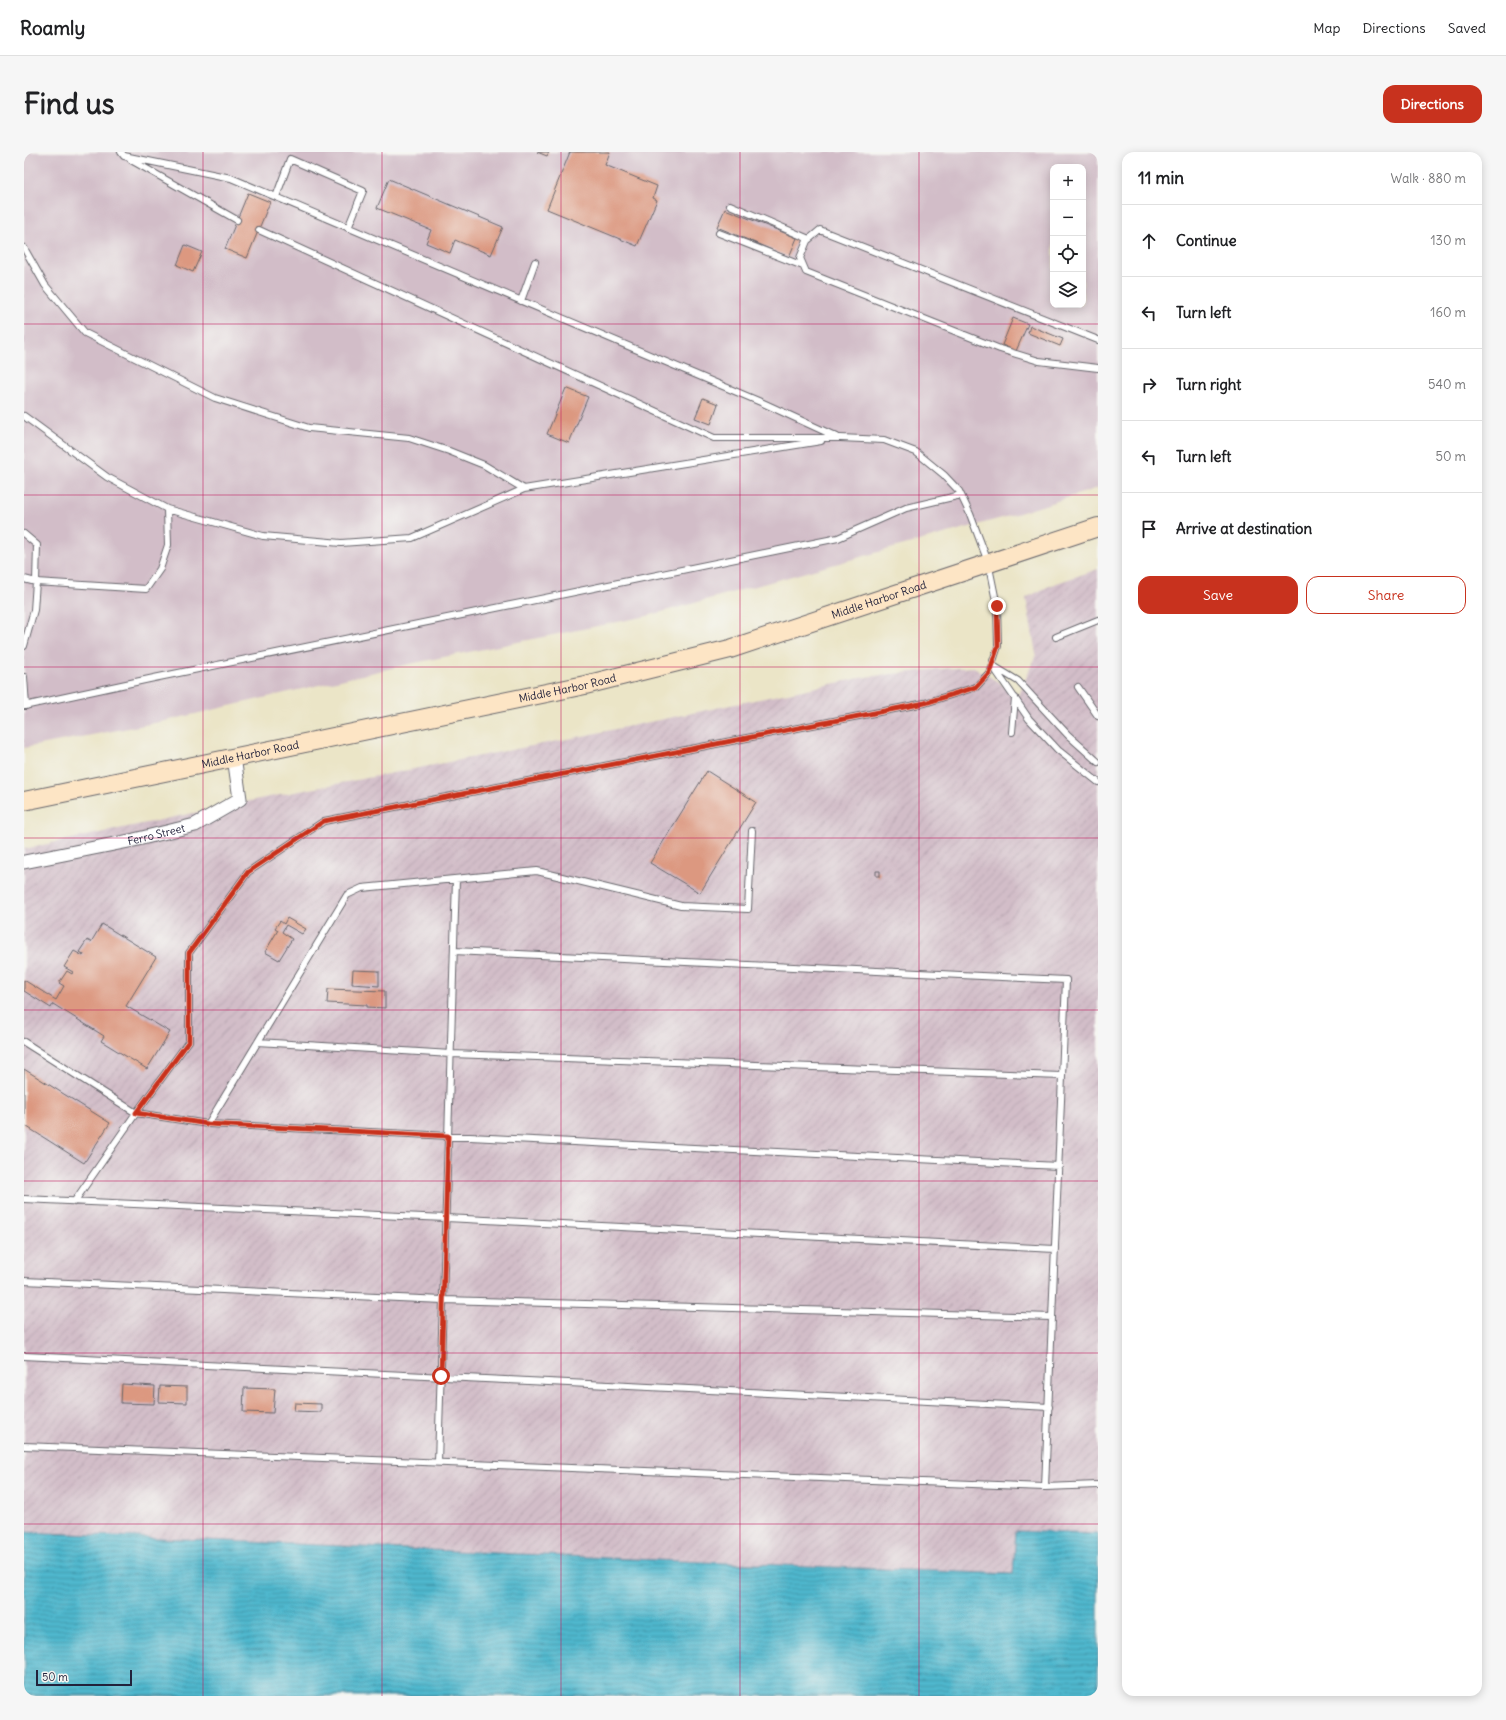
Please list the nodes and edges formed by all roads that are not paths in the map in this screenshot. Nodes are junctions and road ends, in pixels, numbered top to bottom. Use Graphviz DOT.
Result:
graph roads {
  1 [pos="123,154"];
  2 [pos="276,197"];
  3 [pos="730,205"];
  4 [pos="237,220"];
  5 [pos="348,228"];
  6 [pos="259,230"];
  7 [pos="719,233"];
  8 [pos="809,239"];
  9 [pos="24,248"];
  10 [pos="535,262"];
  11 [pos="804,266"];
  12 [pos="521,301"];
  13 [pos="1098,340"];
  14 [pos="1098,368"];
  15 [pos="24,416"];
  16 [pos="840,438"];
  17 [pos="524,489"];
  18 [pos="961,495"];
  19 [pos="167,509"];
  20 [pos="1098,527"];
  21 [pos="24,534"];
  22 [pos="988,562"];
  23 [pos="24,579"];
  24 [pos="36,582"];
  25 [pos="1098,620"];
  26 [pos="1056,637"];
  27 [pos="24,646"];
  28 [pos="992,665"];
  29 [pos="24,678"];
  30 [pos="1078,687"];
  31 [pos="1015,698"];
  32 [pos="25,706"];
  33 [pos="1098,716"];
  34 [pos="1012,732"];
  35 [pos="234,757"];
  36 [pos="1098,762"];
  37 [pos="1098,782"];
  38 [pos="24,801"];
  39 [pos="752,831"];
  40 [pos="24,862"];
  41 [pos="456,879"];
  42 [pos="454,951"];
  43 [pos="24,1042"];
  44 [pos="258,1042"];
  45 [pos="451,1054"];
  46 [pos="1062,1076"];
  47 [pos="136,1113"];
  48 [pos="208,1124"];
  49 [pos="448,1136"];
  50 [pos="1058,1166"];
  51 [pos="24,1200"];
  52 [pos="74,1202"];
  53 [pos="446,1218"];
  54 [pos="1055,1249"];
  55 [pos="24,1281"];
  56 [pos="443,1300"];
  57 [pos="1052,1317"];
  58 [pos="24,1356"];
  59 [pos="441,1376"];
  60 [pos="1049,1407"];
  61 [pos="24,1446"];
  62 [pos="438,1462"];
  63 [pos="1098,1484"];
  64 [pos="1045,1486"];
  1 -- 2 [label="lane"];
  1 -- 4 [label="lane"];
  2 -- 5 [label="lane"];
  2 -- 5 [label="lane"];
  3 -- 8 [label="lane"];
  5 -- 12 [label="lane"];
  6 -- 16 [label="lane"];
  7 -- 11 [label="lane"];
  8 -- 11 [label="lane"];
  8 -- 13 [label="lane"];
  9 -- 17 [label="lane"];
  10 -- 12 [label="lane"];
  11 -- 14 [label="lane"];
  12 -- 16 [label="lane"];
  15 -- 19 [label="lane"];
  16 -- 17 [label="lane"];
  16 -- 18 [label="lane"];
  17 -- 19 [label="lane"];
  18 -- 22 [label="lane"];
  18 -- 32 [label="lane"];
  19 -- 24 [label="lane"];
  20 -- 22 [label="main road, Middle Harbor Road"];
  21 -- 24 [label="lane"];
  22 -- 28 [label="lane"];
  22 -- 35 [label="main road, Middle Harbor Road"];
  23 -- 24 [label="lane"];
  24 -- 27 [label="lane"];
  25 -- 26 [label="lane"];
  28 -- 31 [label="lane"];
  28 -- 36 [label="lane"];
  28 -- 47 [label="lane"];
  29 -- 32 [label="lane"];
  30 -- 33 [label="lane"];
  31 -- 34 [label="lane"];
  31 -- 37 [label="lane"];
  35 -- 38 [label="main road, Middle Harbor Road"];
  35 -- 40 [label="street, Ferro Street"];
  39 -- 41 [label="lane"];
  41 -- 42 [label="lane"];
  41 -- 44 [label="lane"];
  42 -- 45 [label="lane"];
  42 -- 46 [label="lane"];
  43 -- 47 [label="lane"];
  44 -- 45 [label="lane"];
  44 -- 48 [label="lane"];
  45 -- 46 [label="lane"];
  45 -- 49 [label="lane"];
  46 -- 50 [label="lane"];
  47 -- 48 [label="lane"];
  47 -- 52 [label="lane"];
  48 -- 49 [label="lane"];
  49 -- 50 [label="lane"];
  49 -- 53 [label="lane"];
  50 -- 54 [label="lane"];
  51 -- 52 [label="lane"];
  52 -- 53 [label="lane"];
  53 -- 54 [label="lane"];
  53 -- 56 [label="lane"];
  54 -- 57 [label="lane"];
  55 -- 56 [label="lane"];
  56 -- 57 [label="lane"];
  56 -- 59 [label="lane"];
  57 -- 60 [label="lane"];
  58 -- 59 [label="lane"];
  59 -- 60 [label="lane"];
  59 -- 62 [label="lane"];
  60 -- 64 [label="lane"];
  61 -- 62 [label="lane"];
  62 -- 64 [label="lane"];
  63 -- 64 [label="lane"];
}
